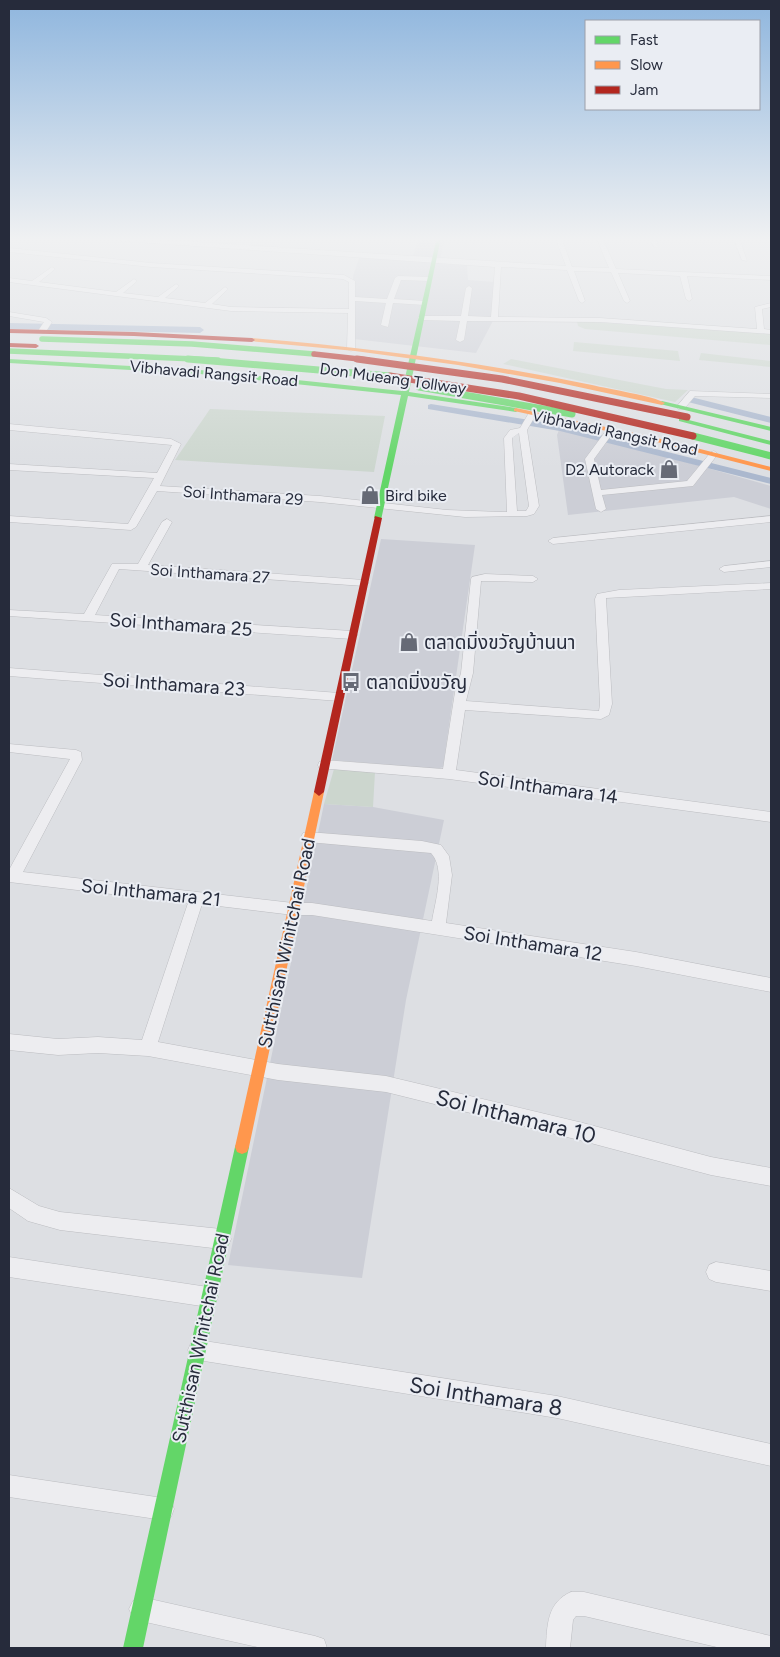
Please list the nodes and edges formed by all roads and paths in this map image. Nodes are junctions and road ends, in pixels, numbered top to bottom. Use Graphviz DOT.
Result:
graph roads {
  1 [pos="11,314"];
  2 [pos="352,314"];
  3 [pos="388,314"];
  4 [pos="422,314"];
  5 [pos="465,314"];
  6 [pos="494,314"];
  7 [pos="759,314"];
  8 [pos="421,318"];
  9 [pos="464,318"];
  10 [pos="494,318"];
  11 [pos="9,322"];
  12 [pos="386,325"];
  13 [pos="9,331"];
  14 [pos="761,332"];
  15 [pos="771,332"];
  16 [pos="38,337"];
  17 [pos="9,338"];
  18 [pos="460,340"];
  19 [pos="290,342"];
  20 [pos="9,345"];
  21 [pos="347,348"];
  22 [pos="9,350"];
  23 [pos="413,356"];
  24 [pos="9,357"];
  25 [pos="9,361"];
  26 [pos="507,370"];
  27 [pos="271,377"];
  28 [pos="560,380"];
  29 [pos="327,384"];
  30 [pos="405,394"];
  31 [pos="771,396"];
  32 [pos="484,405"];
  33 [pos="530,420"];
  34 [pos="680,422"];
  35 [pos="9,427"];
  36 [pos="771,429"];
  37 [pos="609,433"];
  38 [pos="771,438"];
  39 [pos="771,442"];
  40 [pos="771,449"];
  41 [pos="771,455"];
  42 [pos="708,460"];
  43 [pos="771,463"];
  44 [pos="9,467"];
  45 [pos="771,469"];
  46 [pos="160,476"];
  47 [pos="154,488"];
  48 [pos="597,493"];
  49 [pos="382,506"];
  50 [pos="601,509"];
  51 [pos="512,515"];
  52 [pos="9,519"];
  53 [pos="771,519"];
  54 [pos="167,522"];
  55 [pos="553,540"];
  56 [pos="771,564"];
  57 [pos="141,569"];
  58 [pos="724,569"];
  59 [pos="533,578"];
  60 [pos="364,583"];
  61 [pos="771,586"];
  62 [pos="9,613"];
  63 [pos="88,618"];
  64 [pos="352,635"];
  65 [pos="9,672"];
  66 [pos="339,697"];
  67 [pos="459,705"];
  68 [pos="9,748"];
  69 [pos="324,765"];
  70 [pos="449,774"];
  71 [pos="771,817"];
  72 [pos="308,837"];
  73 [pos="11,876"];
  74 [pos="197,897"];
  75 [pos="293,909"];
  76 [pos="438,928"];
  77 [pos="771,985"];
  78 [pos="9,1042"];
  79 [pos="148,1048"];
  80 [pos="258,1068"];
  81 [pos="771,1178"];
  82 [pos="9,1197"];
  83 [pos="221,1239"];
  84 [pos="9,1267"];
  85 [pos="716,1272"];
  86 [pos="771,1281"];
  87 [pos="208,1298"];
  88 [pos="198,1350"];
  89 [pos="771,1454"];
  90 [pos="9,1486"];
  91 [pos="163,1509"];
  92 [pos="141,1609"];
  93 [pos="132,1648"];
  94 [pos="316,1648"];
  95 [pos="558,1648"];
  96 [pos="771,1648"];
  1 -- 16 [label="street"];
  2 -- 21 [label="street"];
  3 -- 12 [label="street"];
  4 -- 8 [label="main road, Sutthisan Winitchai Road"];
  5 -- 9 [label="street"];
  6 -- 10 [label="street"];
  7 -- 14 [label="street"];
  8 -- 9 [label="street"];
  8 -- 23 [label="main road, Sutthisan Winitchai Road"];
  9 -- 10 [label="street"];
  9 -- 18 [label="street"];
  10 -- 14 [label="street"];
  11 -- 16 [label="street"];
  13 -- 16 [label="main road, Vibhavadi Rangsit Road"];
  14 -- 15 [label="street"];
  16 -- 17 [label="main road"];
  16 -- 19 [label="main road, Vibhavadi Rangsit Road"];
  16 -- 20 [label="main road, Vibhavadi Rangsit Road"];
  16 -- 22 [label="main road, Vibhavadi Rangsit Road"];
  16 -- 24 [label="main road"];
  16 -- 34 [label="main road, Vibhavadi Rangsit Road, bridge"];
  19 -- 21 [label="main road, Vibhavadi Rangsit Road"];
  19 -- 27 [label="main road"];
  20 -- 40 [label="main road, Don Mueang Tollway"];
  21 -- 23 [label="main road, Vibhavadi Rangsit Road"];
  21 -- 29 [label="main road"];
  22 -- 41 [label="main road, Don Mueang Tollway, bridge"];
  23 -- 26 [label="main road, Vibhavadi Rangsit Road"];
  23 -- 30 [label="main road, Sutthisan Winitchai Road"];
  25 -- 27 [label="main road, Vibhavadi Rangsit Road"];
  26 -- 28 [label="main road, Vibhavadi Rangsit Road"];
  26 -- 32 [label="main road"];
  27 -- 29 [label="main road, Vibhavadi Rangsit Road"];
  28 -- 33 [label="main road"];
  28 -- 34 [label="main road, Vibhavadi Rangsit Road"];
  29 -- 30 [label="main road, Vibhavadi Rangsit Road"];
  30 -- 32 [label="main road, Vibhavadi Rangsit Road"];
  30 -- 49 [label="main road, Sutthisan Winitchai Road"];
  31 -- 34 [label="street"];
  32 -- 33 [label="main road, Vibhavadi Rangsit Road"];
  33 -- 37 [label="main road, Vibhavadi Rangsit Road"];
  33 -- 51 [label="street"];
  33 -- 51 [label="street"];
  34 -- 36 [label="main road, Vibhavadi Rangsit Road"];
  34 -- 38 [label="main road"];
  34 -- 39 [label="main road, Vibhavadi Rangsit Road"];
  34 -- 41 [label="main road, Vibhavadi Rangsit Road"];
  34 -- 43 [label="main road"];
  35 -- 46 [label="street, Soi Inthamara 29"];
  37 -- 42 [label="main road, Vibhavadi Rangsit Road"];
  37 -- 48 [label="street"];
  42 -- 45 [label="main road, Vibhavadi Rangsit Road"];
  42 -- 48 [label="street"];
  44 -- 46 [label="street"];
  46 -- 47 [label="street, Soi Inthamara 29"];
  47 -- 49 [label="street, Soi Inthamara 29"];
  47 -- 52 [label="street"];
  48 -- 50 [label="street"];
  49 -- 51 [label="street, Soi Inthamara 29"];
  49 -- 60 [label="main road, Sutthisan Winitchai Road"];
  53 -- 55 [label="street"];
  54 -- 57 [label="street"];
  56 -- 58 [label="street"];
  57 -- 60 [label="street, Soi Inthamara 27"];
  57 -- 63 [label="street, Soi Inthamara 27"];
  59 -- 67 [label="street"];
  60 -- 64 [label="main road, Sutthisan Winitchai Road"];
  61 -- 67 [label="street"];
  62 -- 63 [label="street, Soi Inthamara 25"];
  63 -- 64 [label="street, Soi Inthamara 25"];
  64 -- 66 [label="main road, Sutthisan Winitchai Road"];
  65 -- 66 [label="street, Soi Inthamara 23"];
  66 -- 69 [label="main road, Sutthisan Winitchai Road"];
  67 -- 70 [label="street"];
  68 -- 73 [label="street"];
  69 -- 70 [label="street, Soi Inthamara 14"];
  69 -- 72 [label="main road, Sutthisan Winitchai Road"];
  70 -- 71 [label="street, Soi Inthamara 14"];
  72 -- 75 [label="main road, Sutthisan Winitchai Road"];
  72 -- 76 [label="street"];
  73 -- 74 [label="street, Soi Inthamara 21"];
  74 -- 75 [label="street, Soi Inthamara 21"];
  74 -- 79 [label="street"];
  75 -- 76 [label="street, Soi Inthamara 12"];
  75 -- 80 [label="main road, Sutthisan Winitchai Road"];
  76 -- 77 [label="street, Soi Inthamara 12"];
  78 -- 79 [label="street, Soi Inthamara 10"];
  79 -- 80 [label="street, Soi Inthamara 10"];
  80 -- 81 [label="street, Soi Inthamara 10"];
  80 -- 83 [label="main road, Sutthisan Winitchai Road"];
  82 -- 83 [label="street"];
  83 -- 87 [label="main road, Sutthisan Winitchai Road"];
  84 -- 87 [label="street"];
  85 -- 86 [label="street"];
  87 -- 88 [label="main road, Sutthisan Winitchai Road"];
  88 -- 89 [label="street, Soi Inthamara 8"];
  88 -- 91 [label="main road, Sutthisan Winitchai Road"];
  90 -- 91 [label="street"];
  91 -- 92 [label="main road, Sutthisan Winitchai Road"];
  92 -- 93 [label="main road, Sutthisan Winitchai Road"];
  92 -- 94 [label="street"];
  95 -- 96 [label="street"];
}
